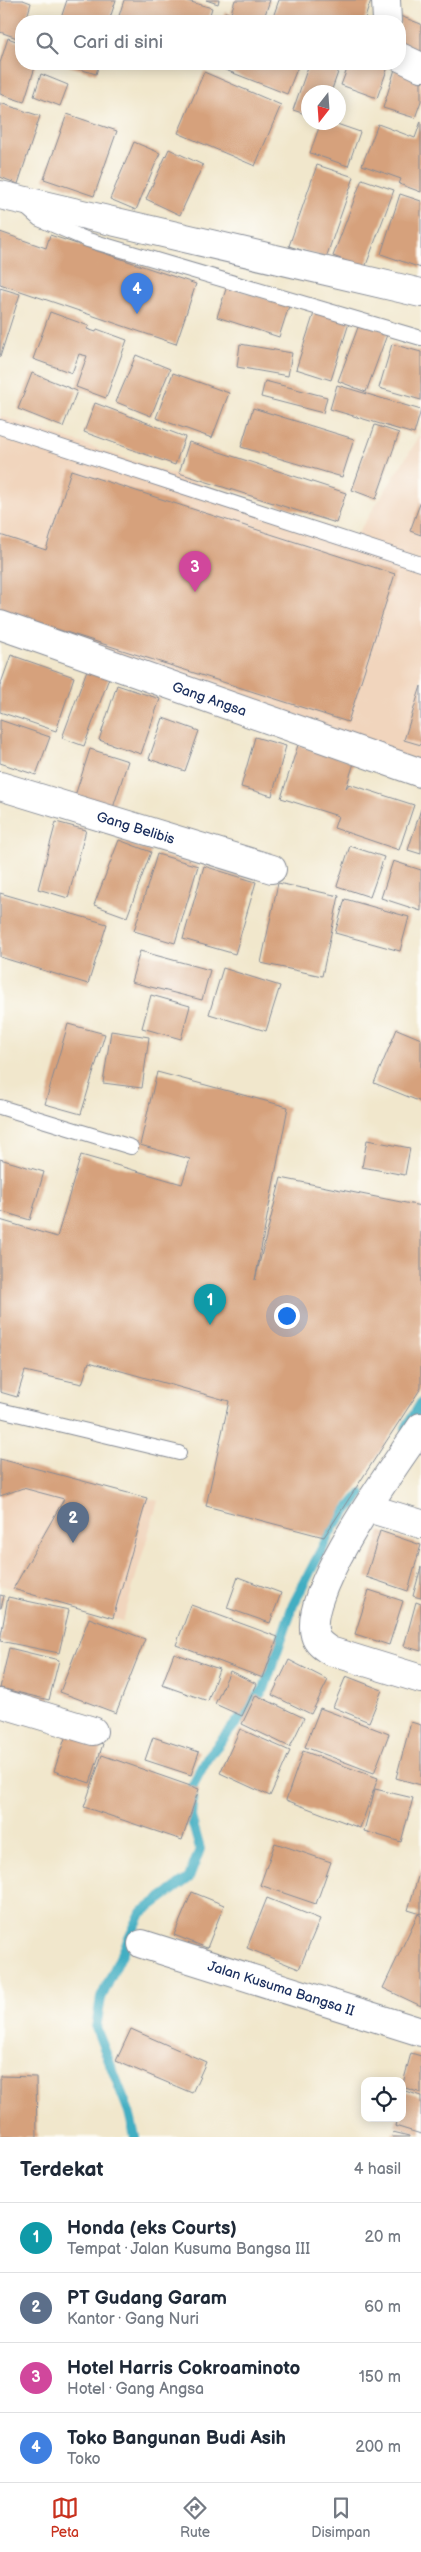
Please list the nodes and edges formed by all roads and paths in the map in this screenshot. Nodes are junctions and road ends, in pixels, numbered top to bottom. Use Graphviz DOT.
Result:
graph roads {
  1 [pos="386,0"];
  2 [pos="387,15"];
  3 [pos="406,60"];
  4 [pos="421,67"];
  5 [pos="8,197"];
  6 [pos="421,294"];
  7 [pos="421,338"];
  8 [pos="0,427"];
  9 [pos="421,564"];
  10 [pos="0,624"];
  11 [pos="421,773"];
  12 [pos="0,786"];
  13 [pos="272,870"];
  14 [pos="0,1107"];
  15 [pos="131,1147"];
  16 [pos="0,1410"];
  17 [pos="421,1426"];
  18 [pos="179,1453"];
  19 [pos="368,1508"];
  20 [pos="421,1524"];
  21 [pos="421,1679"];
  22 [pos="0,1703"];
  23 [pos="93,1731"];
  24 [pos="142,1944"];
  25 [pos="421,2032"];
  1 -- 2 [label="street"];
  3 -- 4 [label="street"];
  5 -- 6 [label="street"];
  5 -- 7 [label="lane"];
  8 -- 9 [label="lane"];
  10 -- 11 [label="street, Gang Angsa"];
  12 -- 13 [label="street, Gang Belibis"];
  14 -- 15 [label="lane"];
  16 -- 18 [label="lane"];
  17 -- 19 [label="street"];
  19 -- 20 [label="street"];
  19 -- 21 [label="street"];
  22 -- 23 [label="street"];
  24 -- 25 [label="street, Jalan Kusuma Bangsa II"];
}
